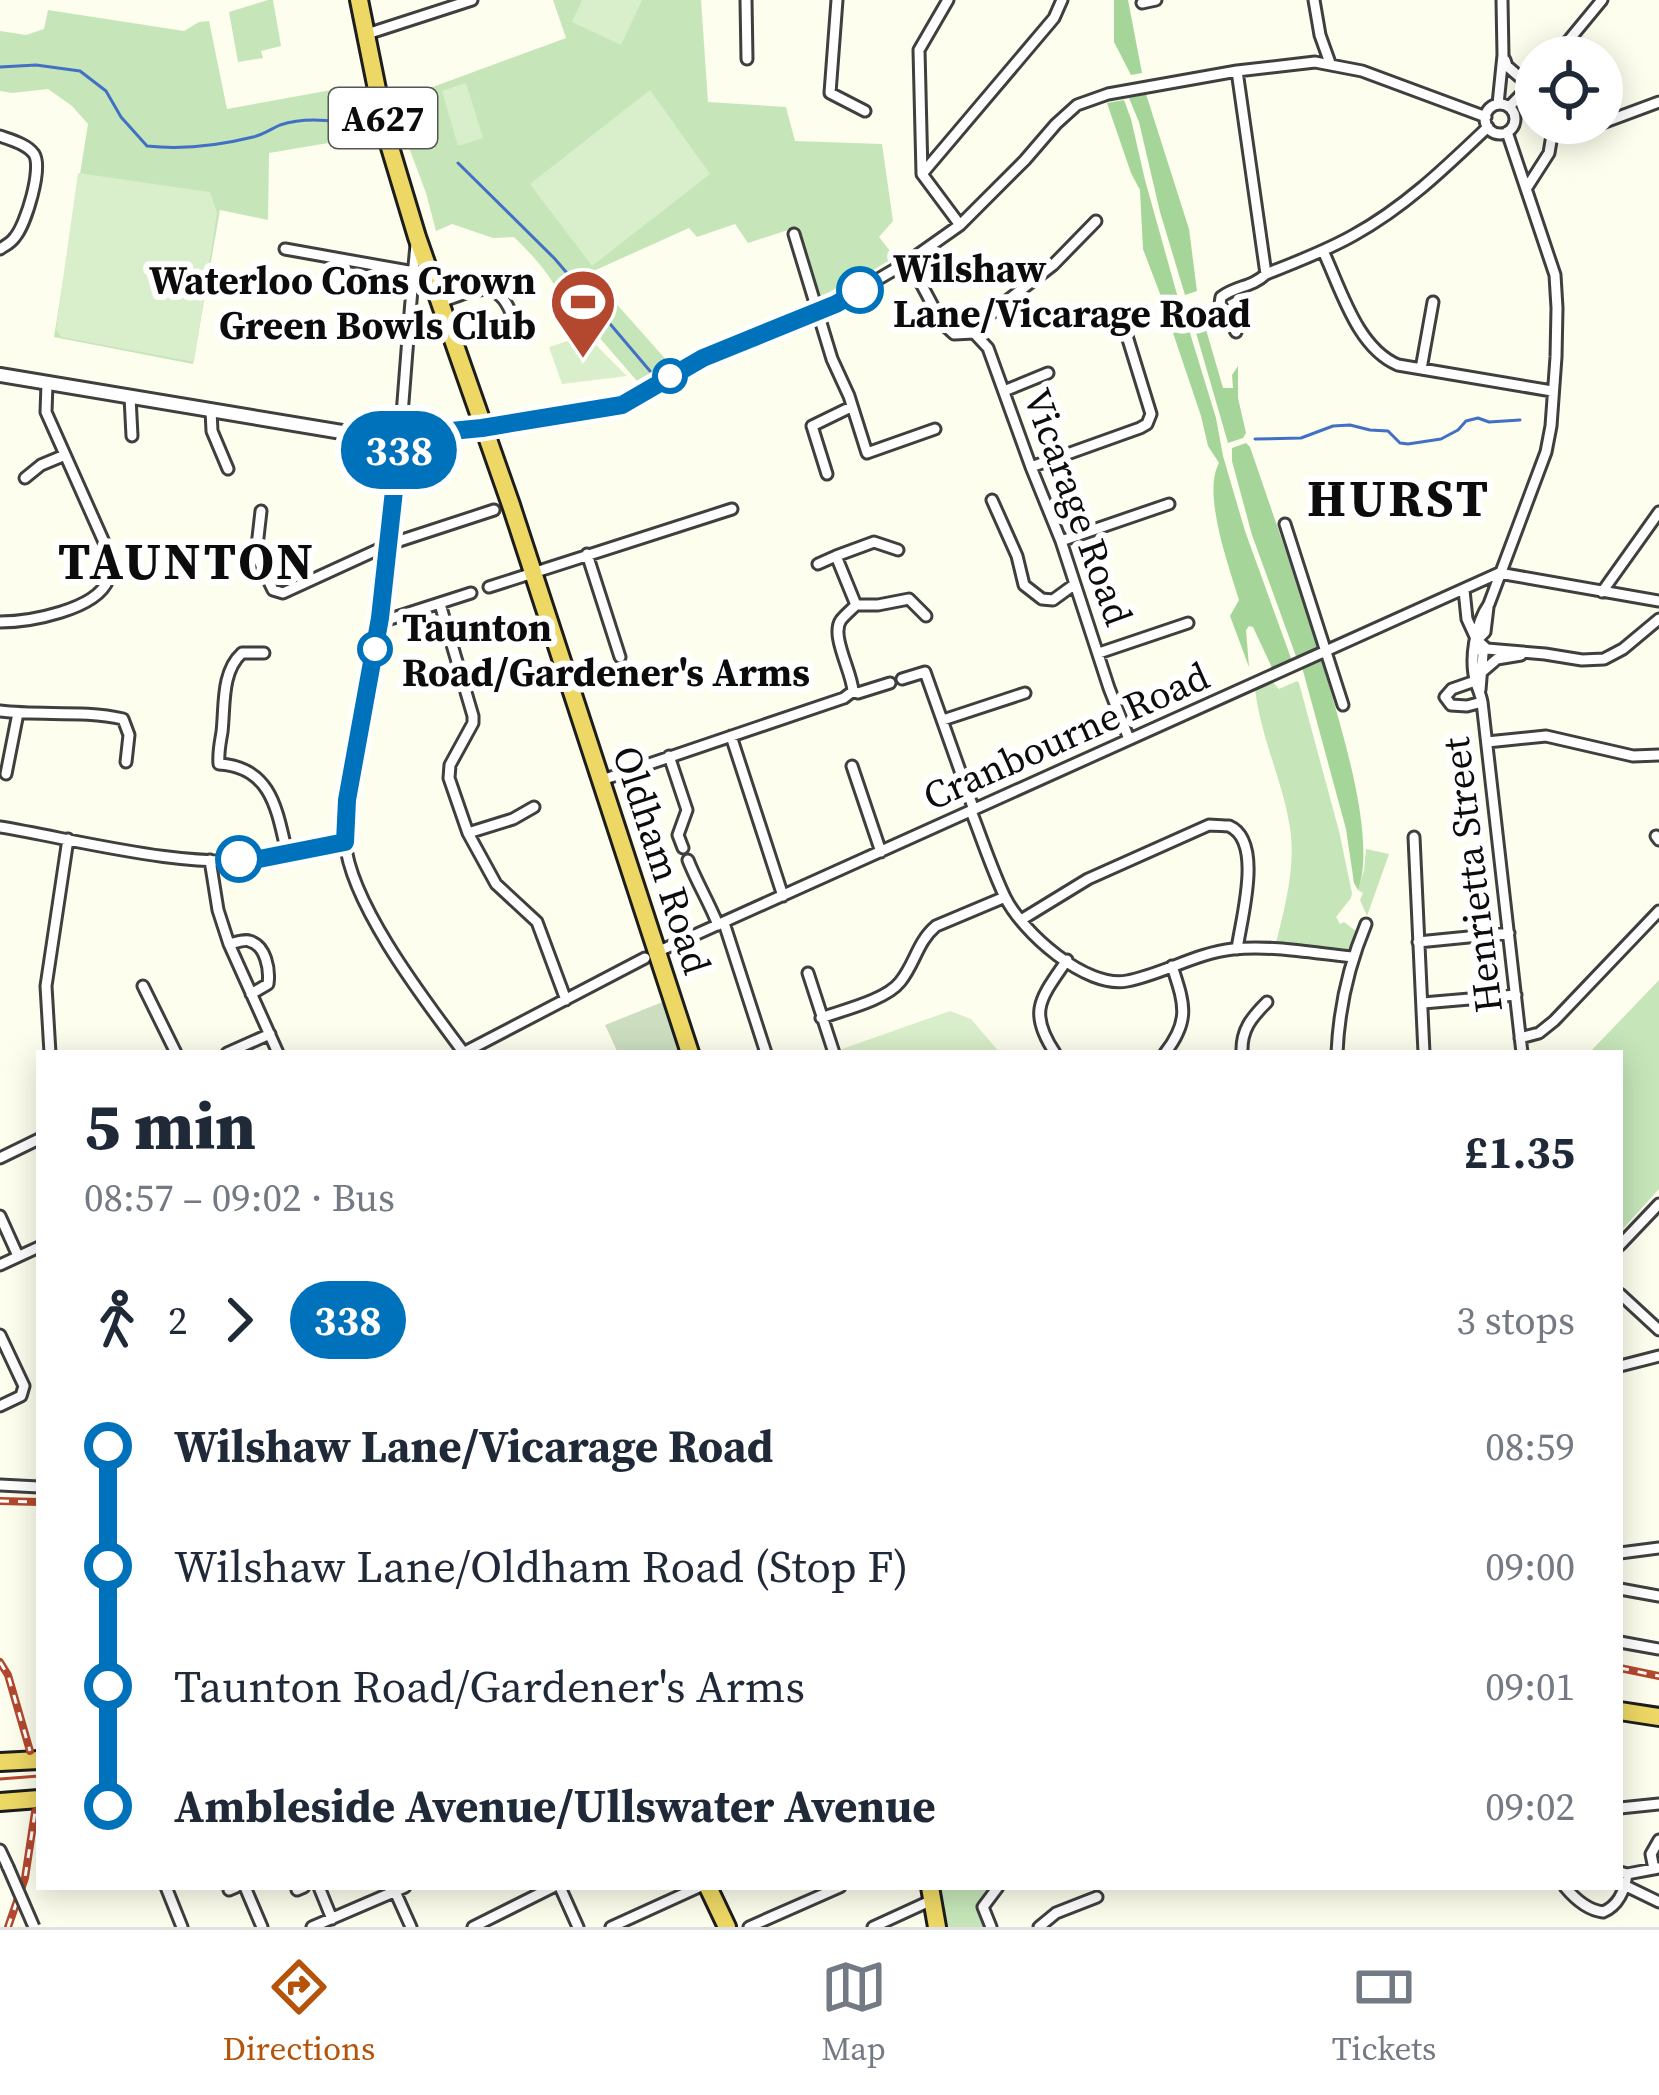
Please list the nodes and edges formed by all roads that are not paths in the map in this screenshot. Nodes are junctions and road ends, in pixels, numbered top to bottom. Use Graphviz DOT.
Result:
graph roads {
  1 [pos="359,0"];
  2 [pos="426,0"];
  3 [pos="472,0"];
  4 [pos="746,0"];
  5 [pos="837,0"];
  6 [pos="948,0"];
  7 [pos="1062,0"];
  8 [pos="1156,0"];
  9 [pos="1314,0"];
  10 [pos="1502,0"];
  11 [pos="1602,0"];
  12 [pos="1142,3"];
  13 [pos="430,14"];
  14 [pos="367,34"];
  15 [pos="1573,36"];
  16 [pos="1503,55"];
  17 [pos="747,59"];
  18 [pos="1330,63"];
  19 [pos="1237,70"];
  20 [pos="1515,71"];
  21 [pos="1515,97"];
  22 [pos="1659,102"];
  23 [pos="1503,106"];
  24 [pos="865,111"];
  25 [pos="1623,115"];
  26 [pos="1487,122"];
  27 [pos="1507,132"];
  28 [pos="0,136"];
  29 [pos="1549,144"];
  30 [pos="922,174"];
  31 [pos="1526,189"];
  32 [pos="1096,221"];
  33 [pos="960,225"];
  34 [pos="794,235"];
  35 [pos="417,237"];
  36 [pos="0,249"];
  37 [pos="285,249"];
  38 [pos="1323,251"];
  39 [pos="909,261"];
  40 [pos="413,272"];
  41 [pos="1266,274"];
  42 [pos="439,302"];
  43 [pos="1432,302"];
  44 [pos="1119,310"];
  45 [pos="819,311"];
  46 [pos="513,318"];
  47 [pos="1236,332"];
  48 [pos="974,333"];
  49 [pos="1421,369"];
  50 [pos="1048,374"];
  51 [pos="0,375"];
  52 [pos="47,384"];
  53 [pos="1004,391"];
  54 [pos="1552,391"];
  55 [pos="130,398"];
  56 [pos="851,406"];
  57 [pos="211,410"];
  58 [pos="482,428"];
  59 [pos="934,429"];
  60 [pos="132,436"];
  61 [pos="400,436"];
  62 [pos="65,455"];
  63 [pos="1031,467"];
  64 [pos="228,469"];
  65 [pos="827,475"];
  66 [pos="25,478"];
  67 [pos="992,500"];
  68 [pos="1169,504"];
  69 [pos="732,508"];
  70 [pos="494,510"];
  71 [pos="261,511"];
  72 [pos="1659,512"];
  73 [pos="1286,524"];
  74 [pos="1061,541"];
  75 [pos="390,544"];
  76 [pos="898,550"];
  77 [pos="587,554"];
  78 [pos="836,556"];
  79 [pos="818,565"];
  80 [pos="533,572"];
  81 [pos="1499,573"];
  82 [pos="1075,584"];
  83 [pos="489,586"];
  84 [pos="1464,590"];
  85 [pos="1602,592"];
  86 [pos="471,593"];
  87 [pos="1659,601"];
  88 [pos="440,604"];
  89 [pos="856,605"];
  90 [pos="926,616"];
  91 [pos="380,618"];
  92 [pos="1659,620"];
  93 [pos="0,622"];
  94 [pos="1188,623"];
  95 [pos="1477,640"];
  96 [pos="1324,652"];
  97 [pos="1532,652"];
  98 [pos="264,653"];
  99 [pos="1099,653"];
  100 [pos="620,657"];
  101 [pos="1483,671"];
  102 [pos="902,679"];
  103 [pos="890,683"];
  104 [pos="853,691"];
  105 [pos="1479,691"];
  106 [pos="1025,693"];
  107 [pos="1343,705"];
  108 [pos="0,710"];
  109 [pos="18,713"];
  110 [pos="943,720"];
  111 [pos="731,736"];
  112 [pos="1129,739"];
  113 [pos="1486,742"];
  114 [pos="1659,755"];
  115 [pos="669,756"];
  116 [pos="126,762"];
  117 [pos="852,766"];
  118 [pos="6,774"];
  119 [pos="602,780"];
  120 [pos="534,807"];
  121 [pos="972,811"];
  122 [pos="0,827"];
  123 [pos="469,832"];
  124 [pos="1414,837"];
  125 [pos="68,838"];
  126 [pos="345,842"];
  127 [pos="683,848"];
  128 [pos="881,852"];
  129 [pos="287,854"];
  130 [pos="210,860"];
  131 [pos="688,860"];
  132 [pos="783,896"];
  133 [pos="1005,897"];
  134 [pos="1659,911"];
  135 [pos="1021,920"];
  136 [pos="721,924"];
  137 [pos="1366,924"];
  138 [pos="1509,933"];
  139 [pos="1418,942"];
  140 [pos="229,944"];
  141 [pos="1238,949"];
  142 [pos="651,955"];
  143 [pos="1352,957"];
  144 [pos="1067,961"];
  145 [pos="1172,966"];
  146 [pos="808,973"];
  147 [pos="142,986"];
  148 [pos="251,994"];
  149 [pos="1516,995"];
  150 [pos="566,1000"];
  151 [pos="1267,1002"];
  152 [pos="1423,1003"];
  153 [pos="821,1018"];
  154 [pos="270,1034"];
  155 [pos="1520,1038"];
  156 [pos="50,1050"];
  157 [pos="174,1050"];
  158 [pos="234,1050"];
  159 [pos="277,1050"];
  160 [pos="461,1050"];
  161 [pos="469,1050"];
  162 [pos="689,1050"];
  163 [pos="765,1050"];
  164 [pos="833,1050"];
  165 [pos="1053,1050"];
  166 [pos="1167,1050"];
  167 [pos="1242,1050"];
  168 [pos="1337,1050"];
  169 [pos="1424,1050"];
  170 [pos="1522,1050"];
  171 [pos="36,1140"];
  172 [pos="0,1158"];
  173 [pos="1659,1204"];
  174 [pos="0,1216"];
  175 [pos="1623,1242"];
  176 [pos="36,1248"];
  177 [pos="18,1256"];
  178 [pos="0,1264"];
  179 [pos="1623,1297"];
  180 [pos="1659,1330"];
  181 [pos="0,1335"];
  182 [pos="1659,1356"];
  183 [pos="12,1361"];
  184 [pos="1623,1365"];
  185 [pos="0,1366"];
  186 [pos="0,1406"];
  187 [pos="0,1485"];
  188 [pos="36,1487"];
  189 [pos="1659,1548"];
  190 [pos="1623,1553"];
  191 [pos="1623,1590"];
  192 [pos="1659,1596"];
  193 [pos="1623,1642"];
  194 [pos="1659,1648"];
  195 [pos="1623,1711"];
  196 [pos="1659,1717"];
  197 [pos="36,1760"];
  198 [pos="0,1762"];
  199 [pos="31,1800"];
  200 [pos="0,1802"];
  201 [pos="1659,1804"];
  202 [pos="1623,1808"];
  203 [pos="0,1814"];
  204 [pos="1659,1840"];
  205 [pos="0,1850"];
  206 [pos="1657,1868"];
  207 [pos="1624,1877"];
  208 [pos="167,1890"];
  209 [pos="238,1890"];
  210 [pos="320,1890"];
  211 [pos="395,1890"];
  212 [pos="397,1890"];
  213 [pos="550,1890"];
  214 [pos="558,1890"];
  215 [pos="698,1890"];
  216 [pos="707,1890"];
  217 [pos="833,1890"];
  218 [pos="996,1890"];
  219 [pos="1568,1890"];
  220 [pos="1619,1890"];
  221 [pos="931,1894"];
  222 [pos="1097,1897"];
  223 [pos="1659,1902"];
  224 [pos="1056,1913"];
  225 [pos="332,1919"];
  226 [pos="1061,1925"];
  227 [pos="34,1927"];
  228 [pos="182,1927"];
  229 [pos="262,1927"];
  230 [pos="312,1927"];
  231 [pos="410,1927"];
  232 [pos="473,1927"];
  233 [pos="578,1927"];
  234 [pos="611,1927"];
  235 [pos="728,1927"];
  236 [pos="749,1927"];
  237 [pos="873,1927"];
  238 [pos="937,1927"];
  239 [pos="991,1927"];
  240 [pos="1039,1927"];
  1 -- 14 [label="highway, Oldham Road / A627"];
  2 -- 13 [label="street"];
  3 -- 13 [label="street"];
  4 -- 17 [label="street"];
  5 -- 24 [label="street"];
  6 -- 30 [label="street"];
  7 -- 30 [label="street"];
  8 -- 12 [label="street"];
  9 -- 18 [label="street"];
  10 -- 16 [label="street"];
  11 -- 15 [label="street"];
  13 -- 14 [label="street"];
  14 -- 35 [label="highway, Oldham Road / A627"];
  16 -- 20 [label="street"];
  16 -- 23 [label="street"];
  18 -- 19 [label="street"];
  18 -- 26 [label="street"];
  19 -- 33 [label="street"];
  19 -- 41 [label="street"];
  21 -- 23 [label="street"];
  22 -- 25 [label="street"];
  23 -- 26 [label="street"];
  23 -- 27 [label="street"];
  26 -- 27 [label="street"];
  26 -- 38 [label="street"];
  27 -- 31 [label="street"];
  28 -- 36 [label="street"];
  29 -- 31 [label="street"];
  30 -- 33 [label="street"];
  31 -- 54 [label="street"];
  32 -- 48 [label="street"];
  33 -- 39 [label="street"];
  34 -- 45 [label="street"];
  35 -- 40 [label="street"];
  35 -- 42 [label="highway, Oldham Road / A627"];
  37 -- 40 [label="street"];
  38 -- 41 [label="street"];
  38 -- 49 [label="street"];
  39 -- 45 [label="street"];
  39 -- 48 [label="street, Vicarage Road"];
  40 -- 61 [label="street"];
  41 -- 47 [label="street"];
  42 -- 46 [label="street"];
  42 -- 58 [label="highway, Oldham Road / A627"];
  43 -- 49 [label="street"];
  44 -- 63 [label="street"];
  45 -- 56 [label="street"];
  45 -- 58 [label="street"];
  48 -- 53 [label="street, Vicarage Road"];
  49 -- 54 [label="street"];
  50 -- 53 [label="street"];
  51 -- 52 [label="street"];
  52 -- 55 [label="street"];
  52 -- 62 [label="street"];
  53 -- 63 [label="street, Vicarage Road"];
  54 -- 81 [label="street"];
  55 -- 57 [label="street"];
  55 -- 60 [label="street"];
  56 -- 59 [label="street"];
  56 -- 65 [label="street"];
  57 -- 61 [label="street"];
  57 -- 64 [label="street"];
  58 -- 61 [label="street"];
  58 -- 80 [label="highway, Oldham Road / A627"];
  61 -- 75 [label="street"];
  62 -- 66 [label="street"];
  62 -- 93 [label="street"];
  63 -- 74 [label="street, Vicarage Road"];
  67 -- 82 [label="street"];
  68 -- 74 [label="street"];
  69 -- 77 [label="street"];
  70 -- 75 [label="street"];
  71 -- 75 [label="street"];
  72 -- 85 [label="street"];
  73 -- 96 [label="street"];
  74 -- 82 [label="street, Vicarage Road"];
  75 -- 91 [label="street"];
  76 -- 78 [label="street"];
  77 -- 80 [label="street"];
  77 -- 100 [label="street"];
  78 -- 79 [label="street"];
  78 -- 89 [label="street"];
  80 -- 83 [label="street"];
  80 -- 119 [label="highway, Oldham Road / A627"];
  81 -- 84 [label="street, Cranbourne Road"];
  81 -- 85 [label="street"];
  81 -- 95 [label="street"];
  82 -- 99 [label="street, Vicarage Road"];
  84 -- 95 [label="street"];
  84 -- 96 [label="street, Cranbourne Road"];
  85 -- 87 [label="street"];
  86 -- 88 [label="street"];
  88 -- 91 [label="street"];
  88 -- 123 [label="street"];
  89 -- 90 [label="street"];
  89 -- 104 [label="street"];
  91 -- 126 [label="street"];
  92 -- 97 [label="street"];
  94 -- 99 [label="street"];
  95 -- 97 [label="street"];
  95 -- 101 [label="street, Henrietta Street"];
  95 -- 105 [label="street, Henrietta Street"];
  96 -- 107 [label="street"];
  96 -- 112 [label="street, Cranbourne Road"];
  97 -- 101 [label="street"];
  98 -- 129 [label="street"];
  99 -- 112 [label="street, Vicarage Road"];
  101 -- 105 [label="street, Henrietta Street"];
  102 -- 110 [label="street"];
  103 -- 104 [label="street"];
  104 -- 111 [label="street"];
  105 -- 113 [label="street, Henrietta Street"];
  106 -- 110 [label="street"];
  108 -- 109 [label="street"];
  109 -- 116 [label="street"];
  109 -- 118 [label="street"];
  110 -- 121 [label="street"];
  111 -- 115 [label="street"];
  111 -- 132 [label="street"];
  112 -- 121 [label="street, Cranbourne Road"];
  113 -- 114 [label="street"];
  113 -- 138 [label="street, Henrietta Street"];
  115 -- 119 [label="street"];
  115 -- 127 [label="street"];
  117 -- 128 [label="street"];
  119 -- 142 [label="highway, Oldham Road / A627"];
  120 -- 123 [label="street"];
  121 -- 128 [label="street, Cranbourne Road"];
  121 -- 133 [label="street"];
  122 -- 125 [label="street"];
  123 -- 150 [label="street"];
  124 -- 139 [label="street"];
  125 -- 130 [label="street"];
  125 -- 156 [label="street"];
  126 -- 129 [label="street"];
  126 -- 160 [label="street"];
  128 -- 132 [label="street, Cranbourne Road"];
  129 -- 130 [label="street"];
  130 -- 140 [label="street"];
  131 -- 136 [label="street"];
  132 -- 136 [label="street, Cranbourne Road"];
  133 -- 135 [label="street"];
  133 -- 153 [label="street"];
  134 -- 155 [label="street"];
  135 -- 141 [label="street"];
  135 -- 144 [label="street"];
  136 -- 142 [label="street, Cranbourne Road"];
  136 -- 163 [label="street"];
  137 -- 143 [label="street"];
  138 -- 139 [label="street"];
  138 -- 149 [label="street, Henrietta Street"];
  139 -- 152 [label="street"];
  140 -- 148 [label="street"];
  140 -- 148 [label="street"];
  141 -- 143 [label="street"];
  141 -- 145 [label="street"];
  142 -- 150 [label="street, Cranbourne Road"];
  142 -- 162 [label="highway, Oldham Road / A627"];
  143 -- 168 [label="street"];
  144 -- 145 [label="street"];
  144 -- 165 [label="street"];
  145 -- 166 [label="street"];
  146 -- 153 [label="street"];
  147 -- 157 [label="street"];
  148 -- 154 [label="street"];
  149 -- 152 [label="street"];
  149 -- 155 [label="street, Henrietta Street"];
  150 -- 161 [label="street, Cranbourne Road"];
  151 -- 167 [label="street"];
  152 -- 169 [label="street"];
  153 -- 164 [label="street"];
  154 -- 158 [label="street"];
  154 -- 159 [label="street"];
  155 -- 170 [label="street, Henrietta Street"];
  171 -- 172 [label="street"];
  173 -- 175 [label="street"];
  174 -- 177 [label="street"];
  176 -- 177 [label="street"];
  177 -- 178 [label="street"];
  179 -- 180 [label="street"];
  181 -- 183 [label="street"];
  182 -- 184 [label="street"];
  183 -- 185 [label="street"];
  183 -- 186 [label="street"];
  187 -- 188 [label="street"];
  189 -- 190 [label="street"];
  191 -- 192 [label="street"];
  193 -- 194 [label="street"];
  195 -- 196 [label="highway"];
  197 -- 198 [label="highway"];
  199 -- 200 [label="highway"];
  199 -- 203 [label="street"];
  201 -- 202 [label="street"];
  204 -- 206 [label="street"];
  205 -- 227 [label="street, bridge"];
  206 -- 207 [label="street"];
  207 -- 223 [label="street"];
  208 -- 228 [label="street"];
  209 -- 229 [label="street"];
  210 -- 225 [label="street"];
  211 -- 225 [label="street"];
  212 -- 231 [label="street"];
  213 -- 232 [label="street"];
  214 -- 233 [label="street"];
  215 -- 234 [label="street"];
  216 -- 235 [label="highway"];
  217 -- 236 [label="street"];
  218 -- 239 [label="street"];
  219 -- 220 [label="street"];
  221 -- 237 [label="street"];
  221 -- 238 [label="highway"];
  222 -- 224 [label="street"];
  224 -- 226 [label="street"];
  224 -- 240 [label="street"];
  225 -- 230 [label="street"];
}
